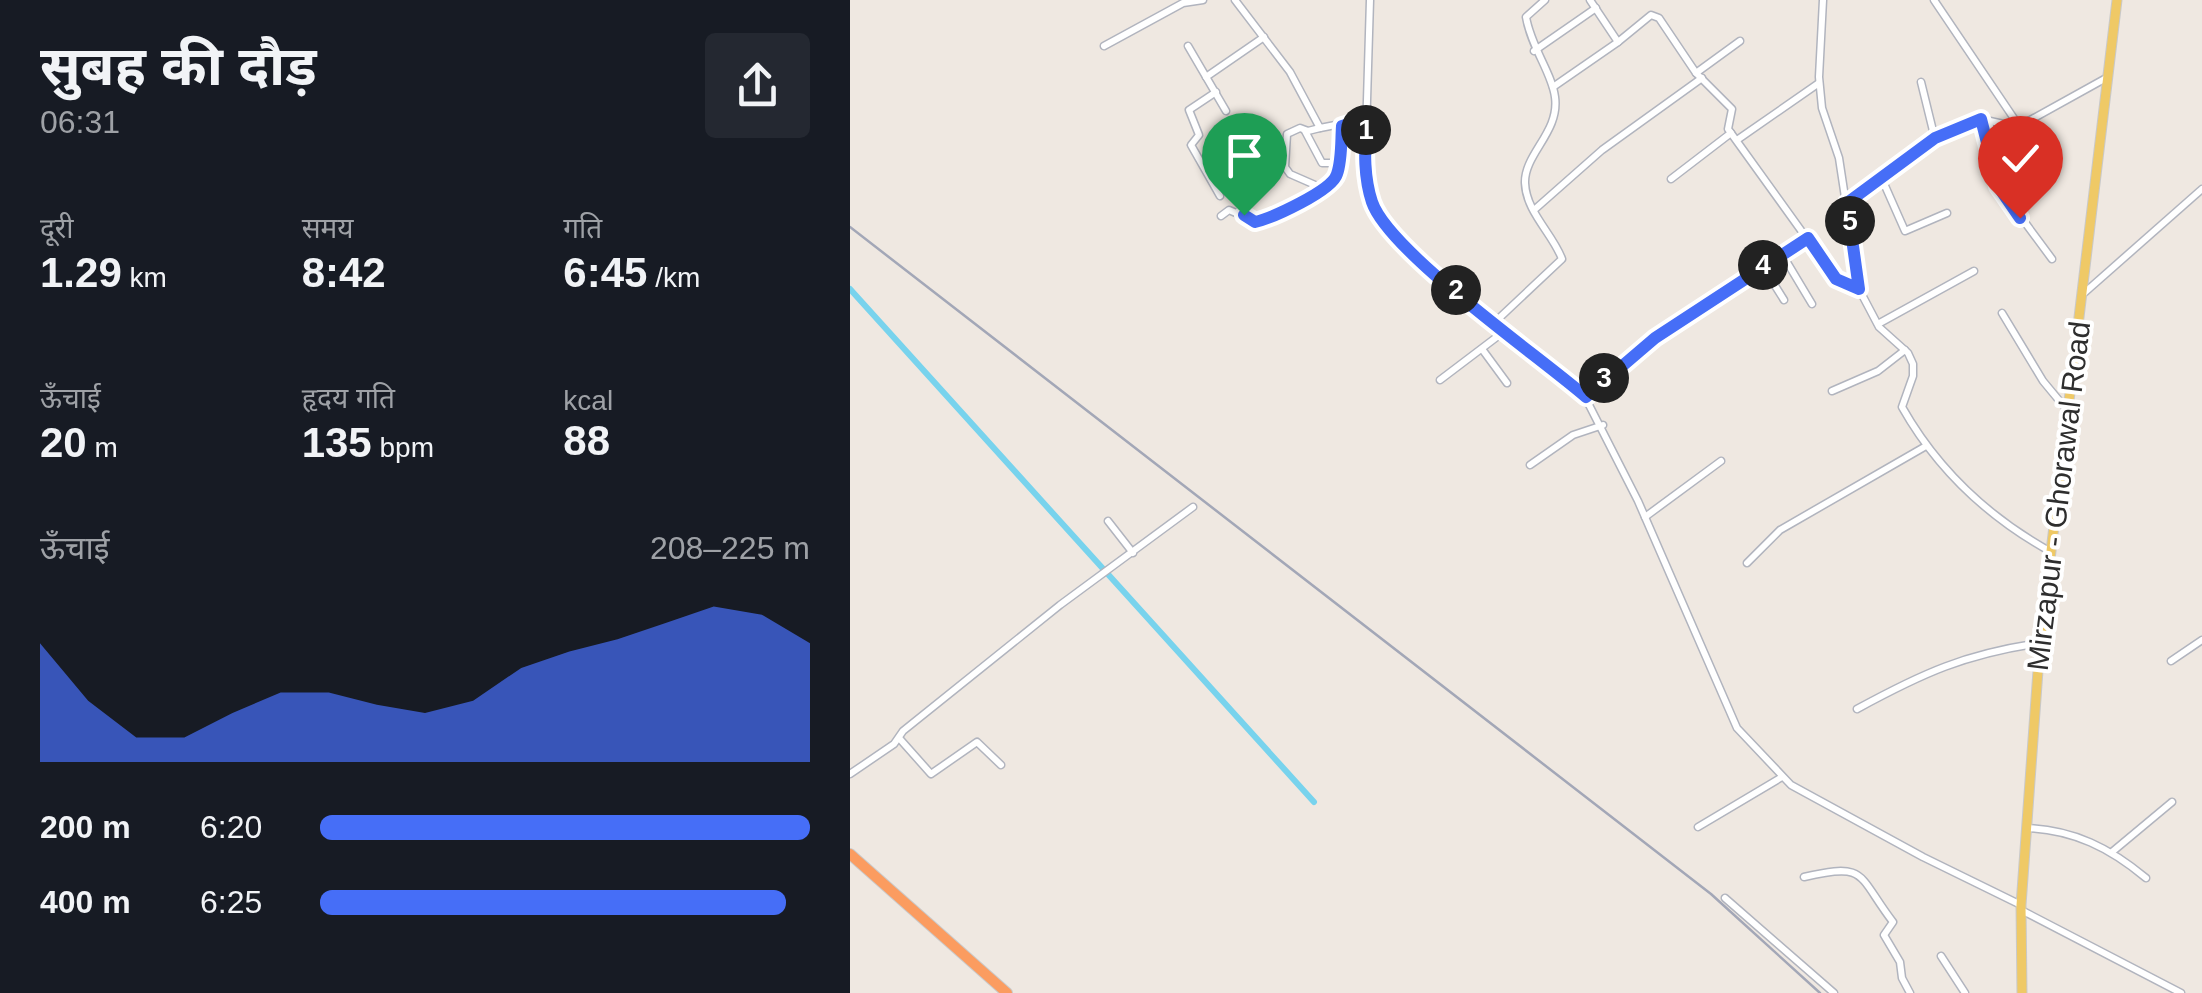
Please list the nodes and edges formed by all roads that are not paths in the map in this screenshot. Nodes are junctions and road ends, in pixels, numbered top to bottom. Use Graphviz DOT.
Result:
graph roads {
  1 [pos="1203,0"];
  2 [pos="1235,0"];
  3 [pos="1370,0"];
  4 [pos="1545,0"];
  5 [pos="1590,0"];
  6 [pos="1823,0"];
  7 [pos="1934,0"];
  8 [pos="2117,0"];
  9 [pos="1596,8"];
  10 [pos="1264,37"];
  11 [pos="1740,40"];
  12 [pos="1618,42"];
  13 [pos="1104,46"];
  14 [pos="1188,46"];
  15 [pos="1534,51"];
  16 [pos="1699,75"];
  17 [pos="2109,76"];
  18 [pos="1206,77"];
  19 [pos="1921,82"];
  20 [pos="1819,83"];
  21 [pos="1553,87"];
  22 [pos="1216,92"];
  23 [pos="1226,111"];
  24 [pos="1366,119"];
  25 [pos="1981,119"];
  26 [pos="1242,123"];
  27 [pos="2018,124"];
  28 [pos="1342,126"];
  29 [pos="1320,128"];
  30 [pos="1305,131"];
  31 [pos="1734,136"];
  32 [pos="1935,138"];
  33 [pos="1285,150"];
  34 [pos="1339,163"];
  35 [pos="1882,178"];
  36 [pos="1671,179"];
  37 [pos="1322,188"];
  38 [pos="2202,189"];
  39 [pos="1220,196"];
  40 [pos="1847,203"];
  41 [pos="1534,210"];
  42 [pos="1947,213"];
  43 [pos="1221,216"];
  44 [pos="1808,238"];
  45 [pos="1782,254"];
  46 [pos="2052,259"];
  47 [pos="1762,265"];
  48 [pos="1974,270"];
  49 [pos="1859,289"];
  50 [pos="2082,294"];
  51 [pos="1784,300"];
  52 [pos="1812,304"];
  53 [pos="2002,313"];
  54 [pos="1495,322"];
  55 [pos="1878,324"];
  56 [pos="1504,332"];
  57 [pos="1482,349"];
  58 [pos="1905,350"];
  59 [pos="1440,380"];
  60 [pos="1507,383"];
  61 [pos="1832,391"];
  62 [pos="1586,397"];
  63 [pos="2068,412"];
  64 [pos="1600,426"];
  65 [pos="1926,446"];
  66 [pos="1721,461"];
  67 [pos="1530,465"];
  68 [pos="1194,507"];
  69 [pos="1645,517"];
  70 [pos="1108,521"];
  71 [pos="2052,552"];
  72 [pos="1133,553"];
  73 [pos="1746,563"];
  74 [pos="2202,640"];
  75 [pos="2040,643"];
  76 [pos="2171,661"];
  77 [pos="1857,709"];
  78 [pos="899,738"];
  79 [pos="1001,765"];
  80 [pos="850,774"];
  81 [pos="1779,779"];
  82 [pos="2172,802"];
  83 [pos="1698,827"];
  84 [pos="2026,828"];
  85 [pos="2112,852"];
  86 [pos="850,854"];
  87 [pos="1804,877"];
  88 [pos="2146,878"];
  89 [pos="1725,898"];
  90 [pos="2021,908"];
  91 [pos="1942,956"];
  92 [pos="1007,993"];
  93 [pos="1834,993"];
  94 [pos="1910,993"];
  95 [pos="1964,993"];
  96 [pos="2022,993"];
  97 [pos="2181,993"];
  1 -- 13 [label="street"];
  2 -- 10 [label="street"];
  3 -- 24 [label="street"];
  4 -- 15 [label="street"];
  5 -- 9 [label="street"];
  6 -- 20 [label="street"];
  7 -- 27 [label="street"];
  8 -- 17 [label="main road, Mirzapur - Ghorawal Road"];
  9 -- 12 [label="street"];
  9 -- 15 [label="street"];
  10 -- 18 [label="street"];
  10 -- 29 [label="street"];
  11 -- 16 [label="street"];
  12 -- 16 [label="street"];
  12 -- 21 [label="street"];
  14 -- 18 [label="street"];
  15 -- 21 [label="street"];
  16 -- 31 [label="street"];
  16 -- 41 [label="street"];
  17 -- 27 [label="street"];
  17 -- 50 [label="main road, Mirzapur - Ghorawal Road"];
  18 -- 22 [label="street"];
  19 -- 32 [label="street"];
  20 -- 31 [label="street"];
  20 -- 40 [label="street"];
  21 -- 41 [label="street"];
  22 -- 23 [label="street"];
  22 -- 39 [label="street"];
  24 -- 28 [label="street"];
  24 -- 54 [label="street"];
  25 -- 27 [label="street"];
  25 -- 32 [label="street"];
  25 -- 46 [label="street"];
  26 -- 33 [label="street"];
  28 -- 29 [label="street"];
  28 -- 34 [label="street"];
  29 -- 30 [label="street"];
  30 -- 33 [label="street"];
  30 -- 34 [label="street"];
  31 -- 36 [label="street"];
  31 -- 44 [label="street"];
  32 -- 35 [label="street"];
  33 -- 37 [label="street"];
  34 -- 37 [label="street"];
  35 -- 40 [label="street"];
  35 -- 42 [label="street"];
  37 -- 43 [label="street"];
  38 -- 50 [label="street"];
  40 -- 49 [label="street"];
  41 -- 54 [label="street"];
  44 -- 45 [label="street"];
  44 -- 49 [label="street"];
  45 -- 47 [label="street"];
  45 -- 52 [label="street"];
  47 -- 51 [label="street"];
  47 -- 62 [label="street"];
  48 -- 55 [label="street"];
  49 -- 55 [label="street"];
  50 -- 63 [label="main road, Mirzapur - Ghorawal Road"];
  53 -- 63 [label="street"];
  54 -- 56 [label="street"];
  55 -- 58 [label="street"];
  56 -- 57 [label="street"];
  56 -- 62 [label="street"];
  57 -- 59 [label="street"];
  57 -- 60 [label="street"];
  58 -- 61 [label="street"];
  58 -- 65 [label="street"];
  62 -- 64 [label="street"];
  63 -- 71 [label="main road, Mirzapur - Ghorawal Road"];
  64 -- 67 [label="street"];
  64 -- 69 [label="street"];
  65 -- 71 [label="street"];
  65 -- 73 [label="street"];
  66 -- 69 [label="street"];
  68 -- 72 [label="street"];
  69 -- 81 [label="street"];
  70 -- 72 [label="street"];
  71 -- 75 [label="main road, Mirzapur - Ghorawal Road"];
  72 -- 78 [label="street"];
  74 -- 76 [label="street"];
  75 -- 77 [label="street"];
  75 -- 84 [label="main road, Mirzapur - Ghorawal Road"];
  78 -- 79 [label="street"];
  78 -- 80 [label="street"];
  81 -- 83 [label="street"];
  81 -- 90 [label="street"];
  82 -- 85 [label="street"];
  84 -- 85 [label="street"];
  84 -- 90 [label="main road, Mirzapur - Ghorawal Road"];
  85 -- 88 [label="street"];
  86 -- 92 [label="highway"];
  87 -- 94 [label="street"];
  89 -- 93 [label="street"];
  90 -- 96 [label="main road, Mirzapur - Ghorawal Road"];
  90 -- 97 [label="street"];
  91 -- 95 [label="street"];
}
